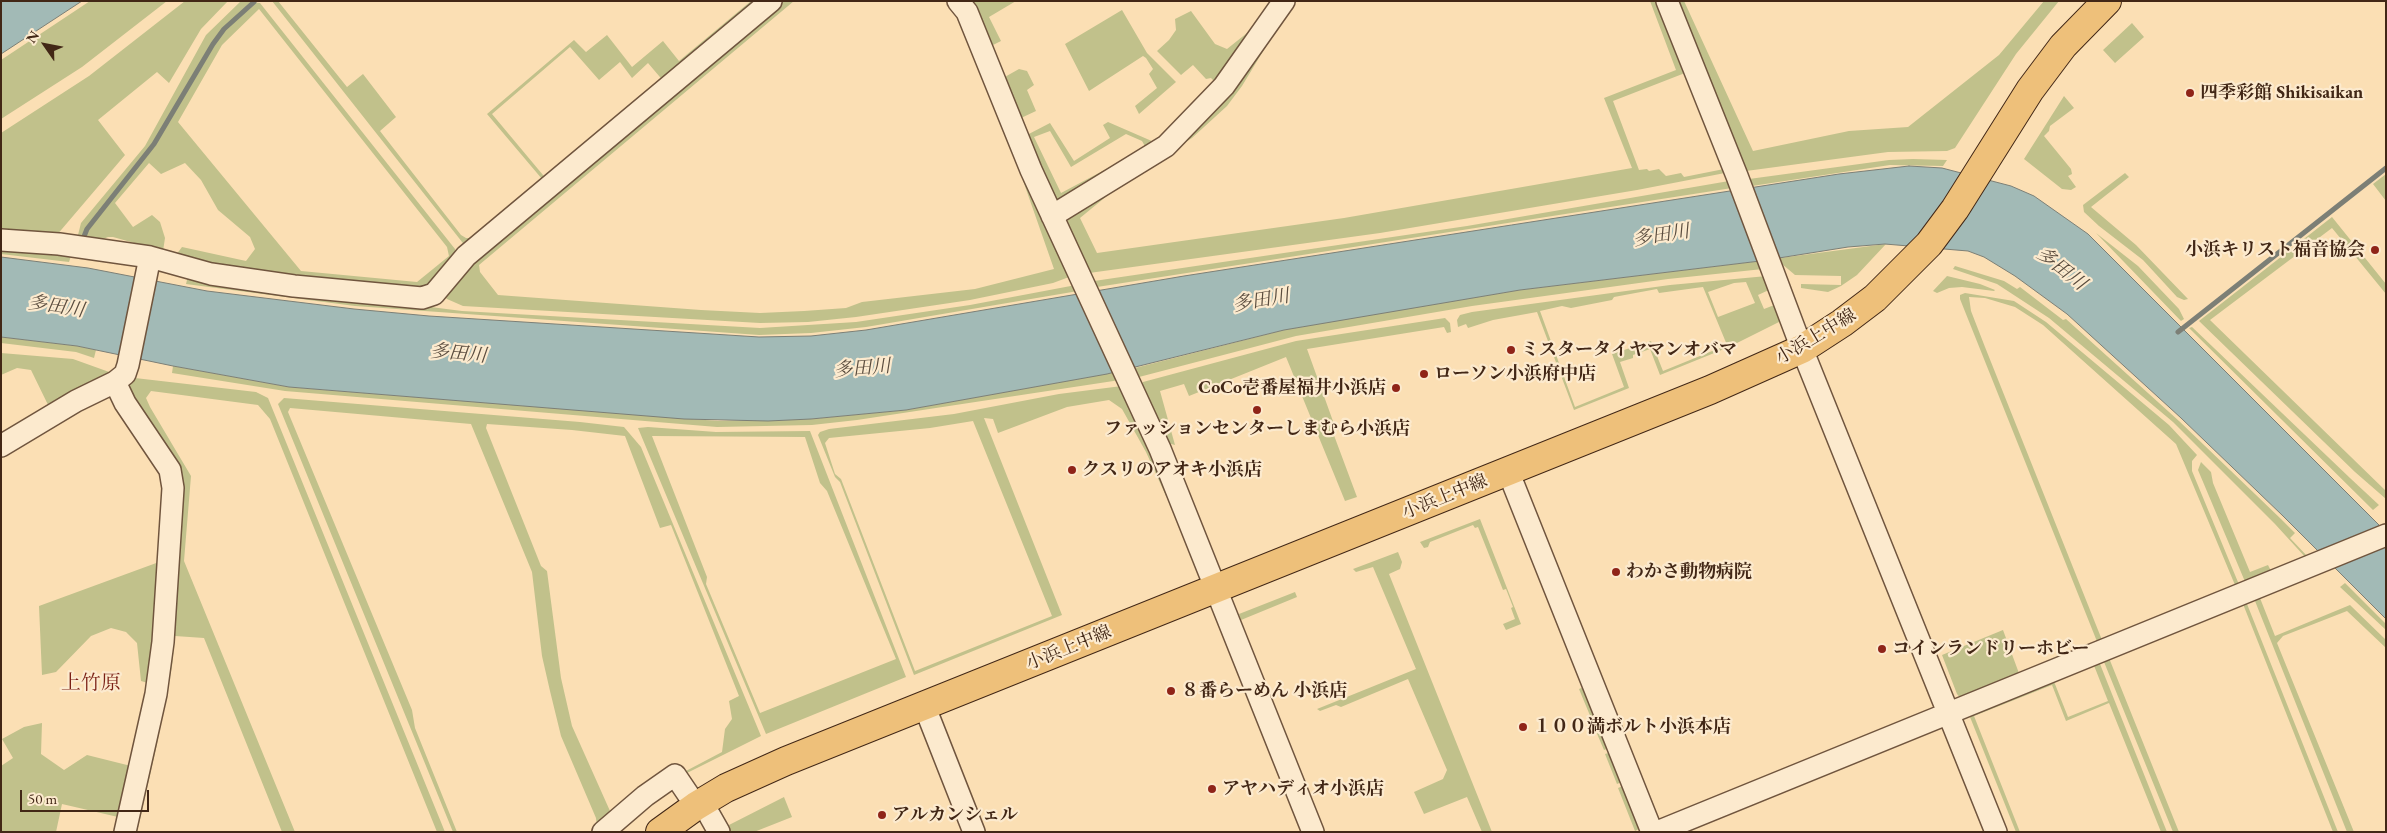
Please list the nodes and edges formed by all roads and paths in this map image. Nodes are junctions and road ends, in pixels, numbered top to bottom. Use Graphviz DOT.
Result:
graph roads {
  1 [pos="771,1"];
  2 [pos="958,1"];
  3 [pos="1284,1"];
  4 [pos="1667,1"];
  5 [pos="2107,1"];
  6 [pos="1052,216"];
  7 [pos="1,240"];
  8 [pos="149,262"];
  9 [pos="1802,349"];
  10 [pos="115,382"];
  11 [pos="1,446"];
  12 [pos="1508,471"];
  13 [pos="2386,535"];
  14 [pos="1216,589"];
  15 [pos="924,705"];
  16 [pos="1948,712"];
  17 [pos="699,804"];
  18 [pos="125,832"];
  19 [pos="603,832"];
  20 [pos="660,832"];
  21 [pos="719,832"];
  22 [pos="974,832"];
  23 [pos="1313,832"];
  24 [pos="1652,832"];
  25 [pos="1657,832"];
  26 [pos="1996,832"];
  1 -- 8 [label="street"];
  2 -- 6 [label="street"];
  3 -- 6 [label="street"];
  4 -- 9 [label="street"];
  5 -- 9 [label="main road, 小浜上中線"];
  6 -- 14 [label="street"];
  7 -- 8 [label="street"];
  8 -- 10 [label="street"];
  9 -- 12 [label="main road, 小浜上中線"];
  9 -- 16 [label="street"];
  10 -- 11 [label="street"];
  10 -- 18 [label="street"];
  12 -- 14 [label="main road, 小浜上中線"];
  12 -- 24 [label="street"];
  13 -- 16 [label="street"];
  14 -- 15 [label="main road, 小浜上中線"];
  14 -- 23 [label="street"];
  15 -- 17 [label="main road, 小浜上中線"];
  15 -- 22 [label="street"];
  16 -- 25 [label="street"];
  16 -- 26 [label="street"];
  17 -- 19 [label="street"];
  17 -- 20 [label="main road, 小浜上中線"];
  17 -- 21 [label="street"];
}
